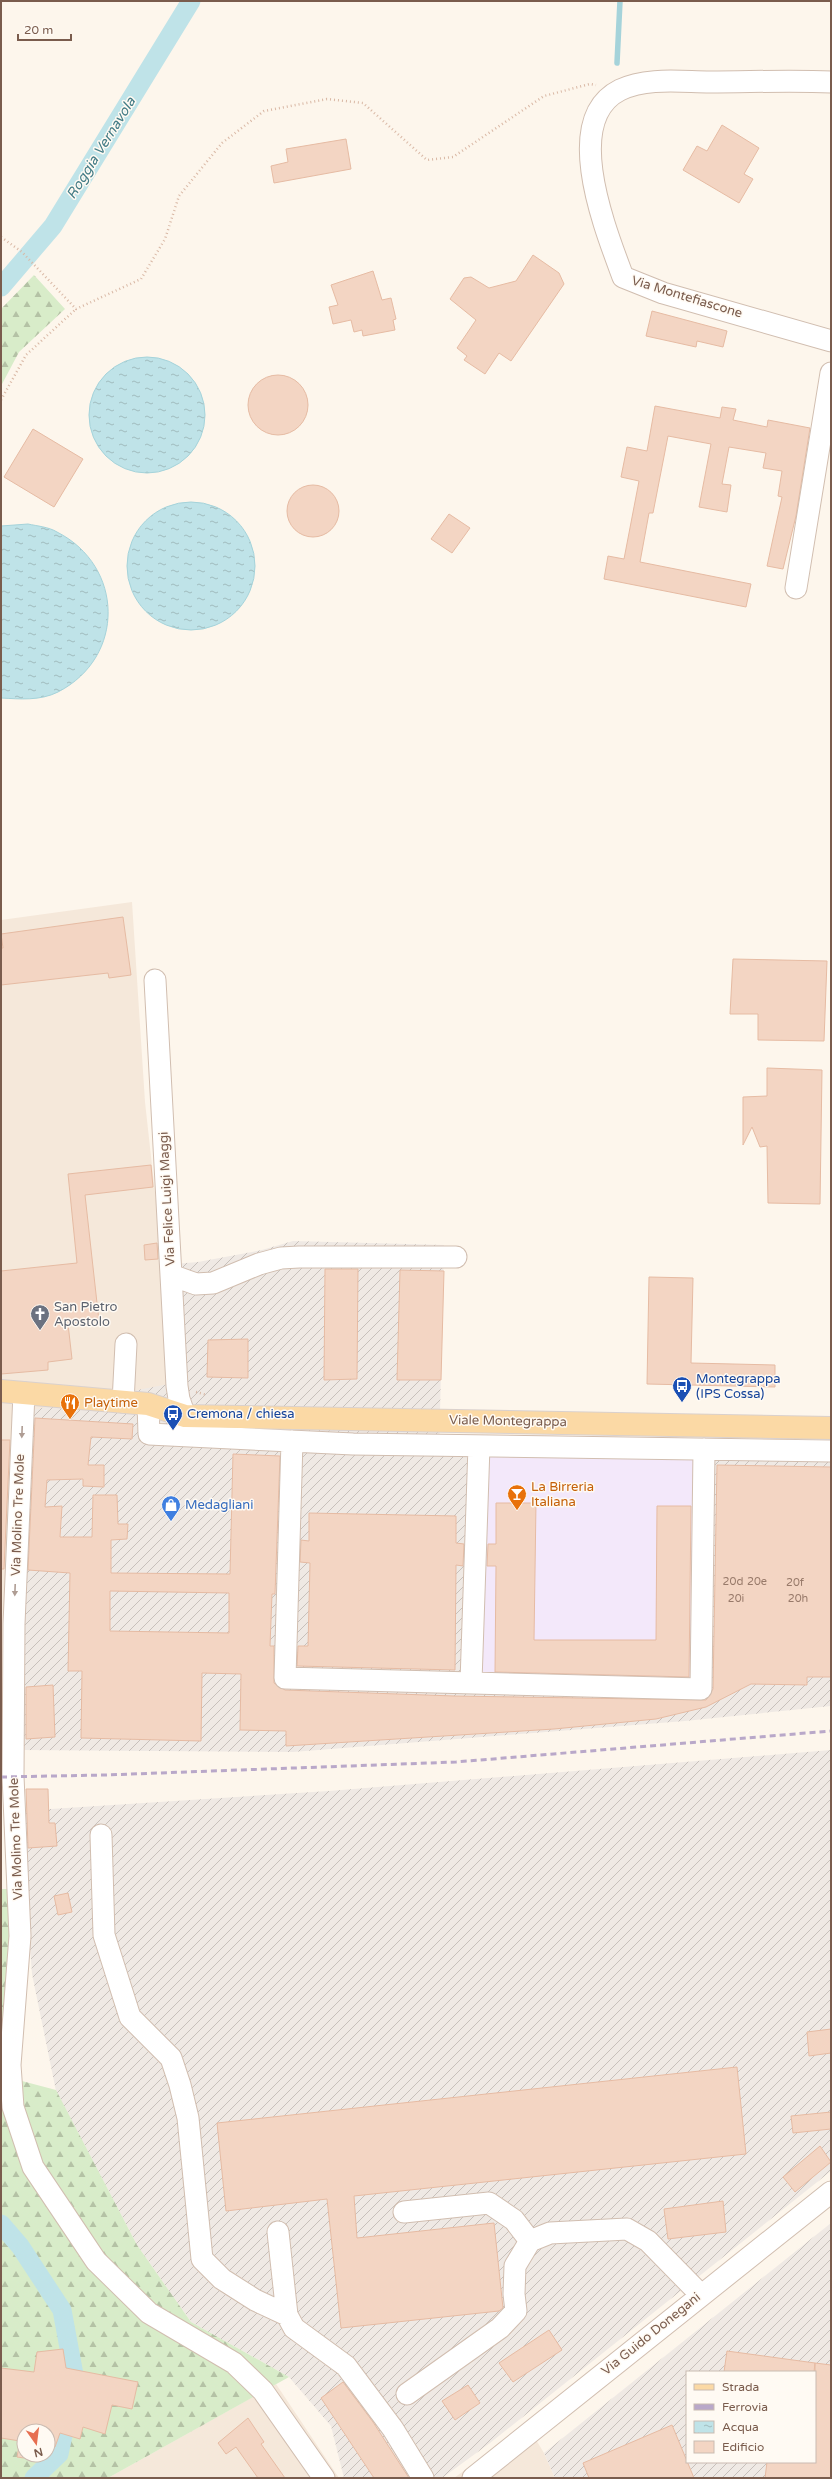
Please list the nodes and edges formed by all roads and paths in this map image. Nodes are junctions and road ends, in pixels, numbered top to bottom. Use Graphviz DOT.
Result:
graph roads {
  1 [pos="831,82"];
  2 [pos="620,90"];
  3 [pos="1,237"];
  4 [pos="76,309"];
  5 [pos="831,341"];
  6 [pos="831,373"];
  7 [pos="1,400"];
  8 [pos="796,588"];
  9 [pos="155,980"];
  10 [pos="456,1257"];
  11 [pos="171,1275"];
  12 [pos="126,1344"];
  13 [pos="1,1391"];
  14 [pos="24,1393"];
  15 [pos="123,1402"];
  16 [pos="148,1404"];
  17 [pos="185,1416"];
  18 [pos="831,1428"];
  19 [pos="292,1442"];
  20 [pos="479,1446"];
  21 [pos="704,1449"];
  22 [pos="831,1451"];
  23 [pos="7,1623"];
  24 [pos="471,1682"];
  25 [pos="101,1835"];
  26 [pos="831,2192"];
  27 [pos="404,2212"];
  28 [pos="278,2232"];
  29 [pos="530,2241"];
  30 [pos="701,2294"];
  31 [pos="287,2315"];
  32 [pos="407,2394"];
  33 [pos="324,2478"];
  34 [pos="423,2478"];
  35 [pos="473,2478"];
  1 -- 2 [label="street"];
  2 -- 4 [label="path"];
  2 -- 5 [label="street, Via Montefiascone"];
  3 -- 4 [label="path"];
  4 -- 7 [label="path"];
  6 -- 8 [label="street"];
  9 -- 11 [label="street, Via Felice Luigi Maggi"];
  10 -- 11 [label="street"];
  11 -- 17 [label="street, Via Felice Luigi Maggi"];
  12 -- 15 [label="street"];
  13 -- 14 [label="main road, Viale Montegrappa"];
  14 -- 15 [label="main road, Viale Montegrappa"];
  14 -- 23 [label="street, Via Molino Tre Mole, one-way"];
  15 -- 16 [label="main road, Viale Montegrappa"];
  16 -- 17 [label="main road, Viale Montegrappa"];
  16 -- 19 [label="street"];
  17 -- 18 [label="main road, Viale Montegrappa"];
  19 -- 20 [label="street"];
  19 -- 24 [label="street"];
  20 -- 21 [label="street"];
  20 -- 24 [label="street, Viale Montegrappa"];
  21 -- 22 [label="street"];
  21 -- 24 [label="street"];
  23 -- 33 [label="street, Via Molino Tre Mole"];
  25 -- 31 [label="street"];
  26 -- 30 [label="street, Via Guido Donegani"];
  27 -- 29 [label="street"];
  28 -- 31 [label="street"];
  29 -- 30 [label="street"];
  29 -- 32 [label="street"];
  30 -- 35 [label="street, Via Guido Donegani"];
  31 -- 34 [label="street"];
}
